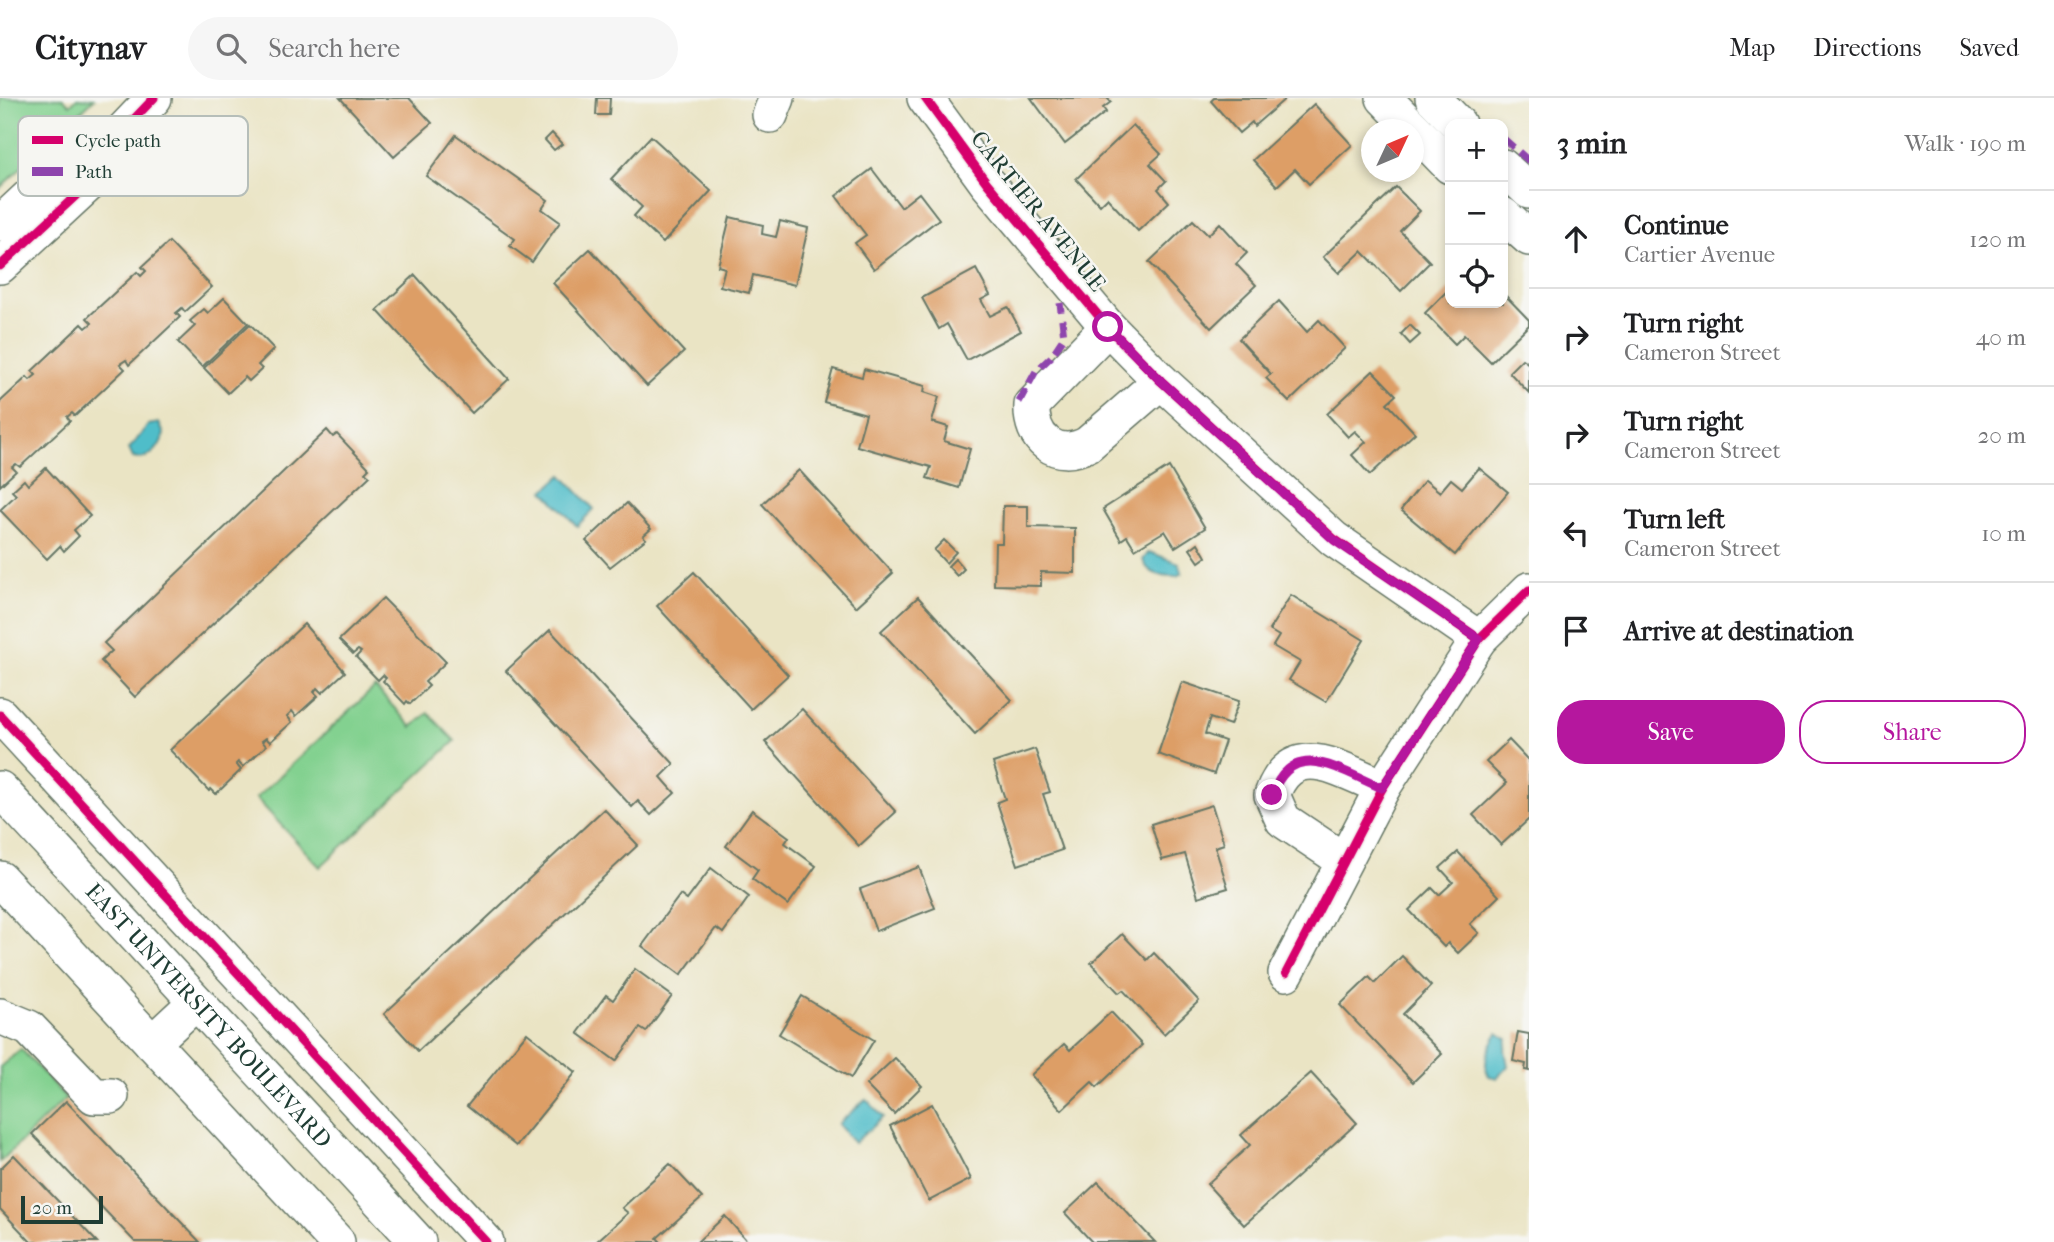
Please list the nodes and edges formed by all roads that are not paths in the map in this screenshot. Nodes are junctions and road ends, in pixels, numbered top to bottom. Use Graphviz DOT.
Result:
graph roads {
  1 [pos="925,98"];
  2 [pos="1384,98"];
  3 [pos="1433,98"];
  4 [pos="1453,119"];
  5 [pos="1445,161"];
  6 [pos="1508,172"];
  7 [pos="1529,191"];
  8 [pos="30,196"];
  9 [pos="75,196"];
  10 [pos="1508,220"];
  11 [pos="0,224"];
  12 [pos="1529,239"];
  13 [pos="0,266"];
  14 [pos="1108,327"];
  15 [pos="1161,381"];
  16 [pos="1529,590"];
  17 [pos="1479,639"];
  18 [pos="0,715"];
  19 [pos="1382,788"];
  20 [pos="0,789"];
  21 [pos="1343,860"];
  22 [pos="0,878"];
  23 [pos="1286,973"];
  24 [pos="196,1002"];
  25 [pos="0,1016"];
  26 [pos="152,1043"];
  27 [pos="111,1096"];
  28 [pos="337,1242"];
  29 [pos="418,1242"];
  30 [pos="486,1242"];
  1 -- 14 [label="street, CARTIER AVENUE"];
  2 -- 5 [label="street"];
  3 -- 4 [label="street"];
  6 -- 7 [label="street"];
  8 -- 11 [label="street"];
  9 -- 13 [label="street"];
  10 -- 12 [label="street"];
  14 -- 15 [label="street, CARTIER AVENUE"];
  14 -- 15 [label="street"];
  15 -- 17 [label="street, CARTIER AVENUE"];
  16 -- 17 [label="street"];
  17 -- 19 [label="street"];
  18 -- 30 [label="street"];
  19 -- 21 [label="street"];
  19 -- 21 [label="street"];
  20 -- 24 [label="street, EAST UNIVERSITY BOULEVARD"];
  21 -- 23 [label="street"];
  22 -- 26 [label="street"];
  24 -- 26 [label="street"];
  24 -- 29 [label="street, EAST UNIVERSITY BOULEVARD"];
  25 -- 27 [label="street"];
  26 -- 28 [label="street"];
}
